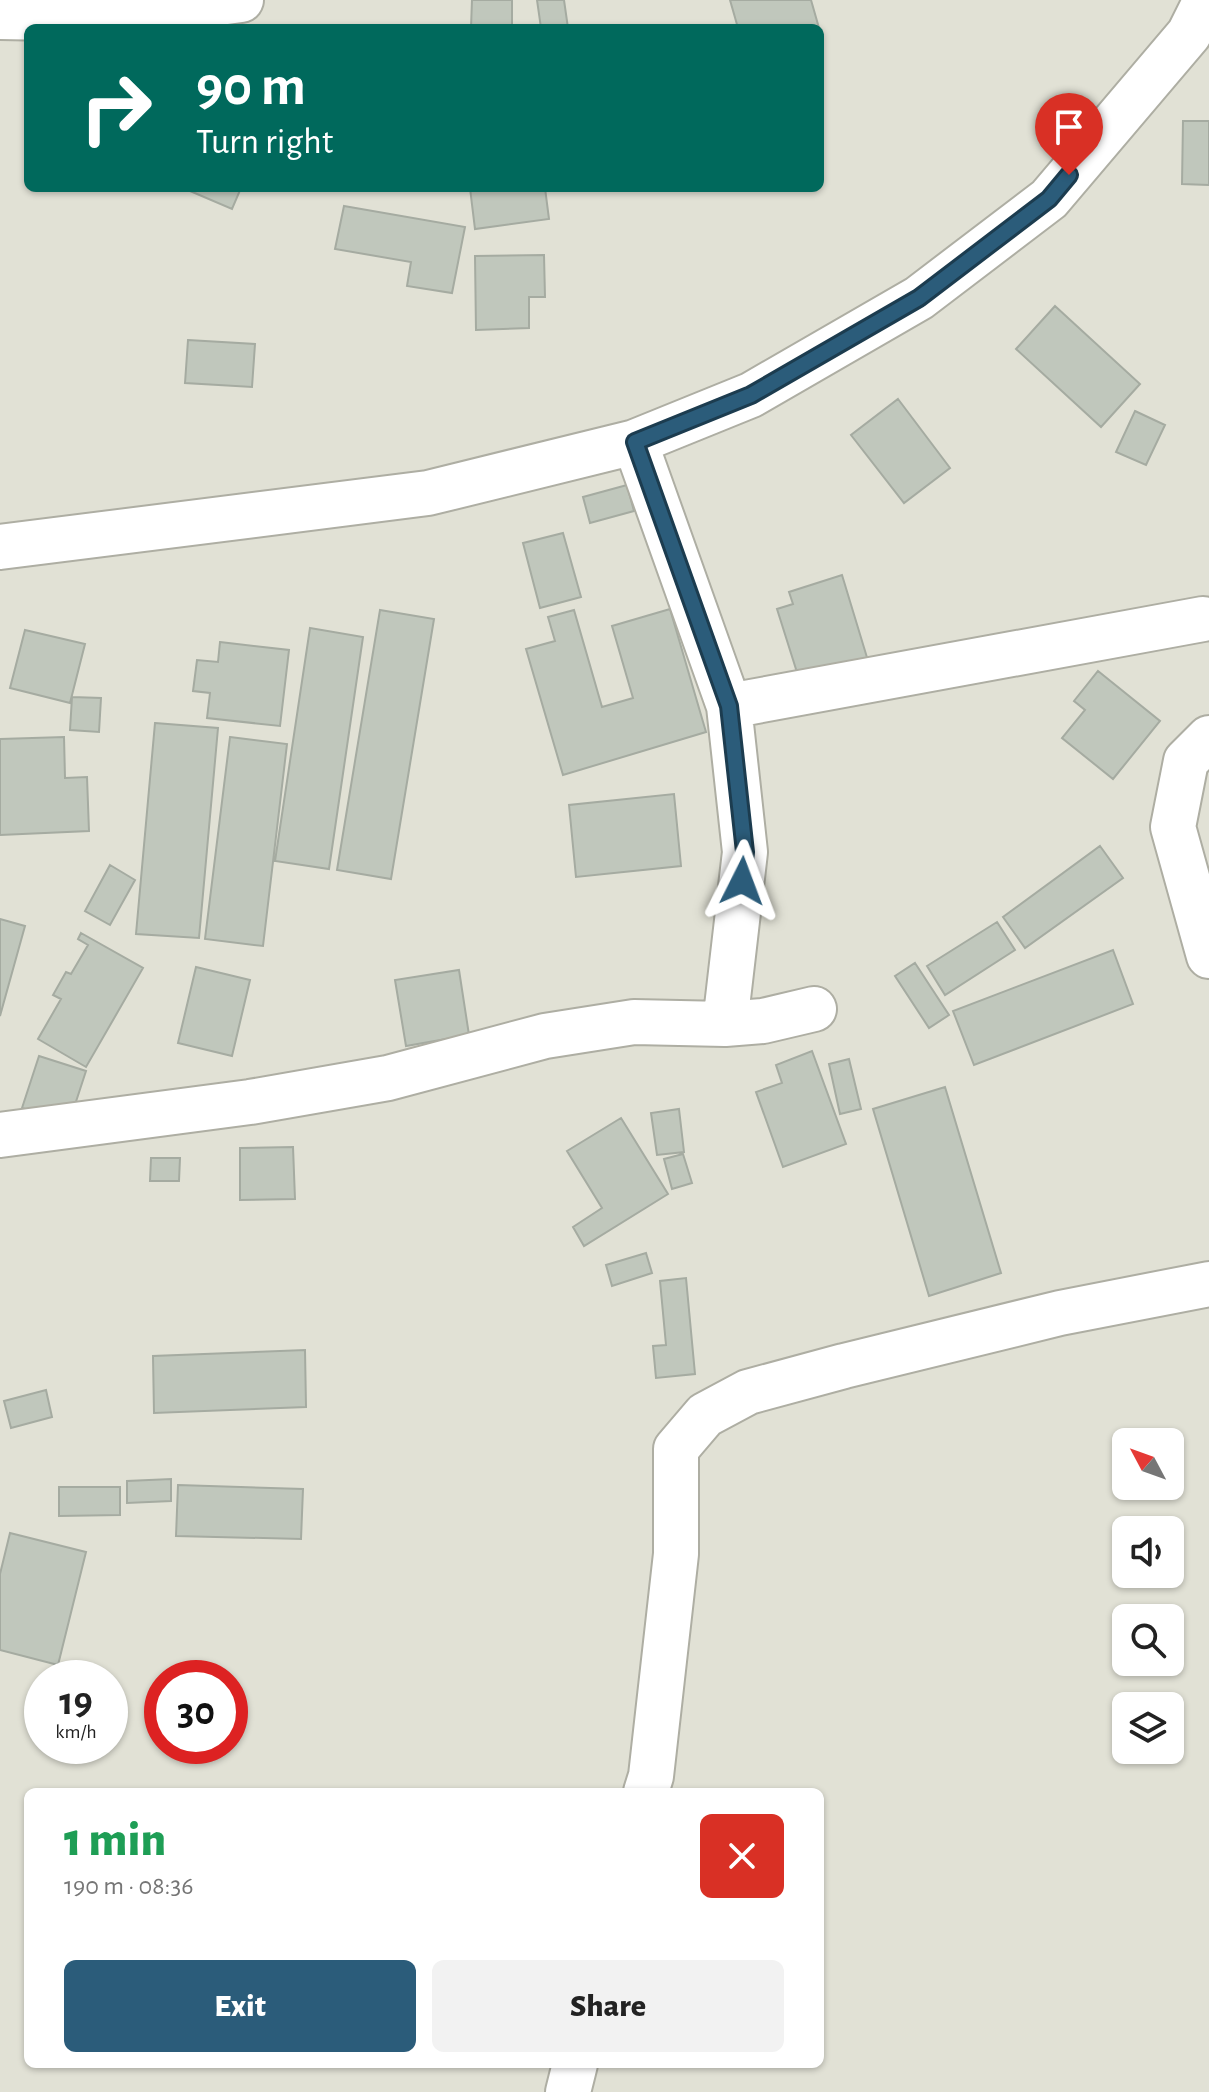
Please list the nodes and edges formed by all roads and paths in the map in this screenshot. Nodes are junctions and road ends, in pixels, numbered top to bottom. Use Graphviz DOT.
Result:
graph roads {
  1 [pos="241,0"];
  2 [pos="1206,0"];
  3 [pos="0,17"];
  4 [pos="635,442"];
  5 [pos="0,547"];
  6 [pos="1203,619"];
  7 [pos="729,706"];
  8 [pos="1209,738"];
  9 [pos="1209,956"];
  10 [pos="814,1009"];
  11 [pos="725,1024"];
  12 [pos="0,1135"];
  13 [pos="1209,1284"];
  14 [pos="647,1788"];
  15 [pos="574,2068"];
  16 [pos="568,2092"];
  1 -- 3 [label="street"];
  2 -- 4 [label="street"];
  4 -- 5 [label="street"];
  4 -- 7 [label="street"];
  6 -- 7 [label="street"];
  7 -- 11 [label="street"];
  8 -- 9 [label="street"];
  10 -- 11 [label="street"];
  11 -- 12 [label="street"];
  13 -- 14 [label="street"];
  15 -- 16 [label="street"];
}
